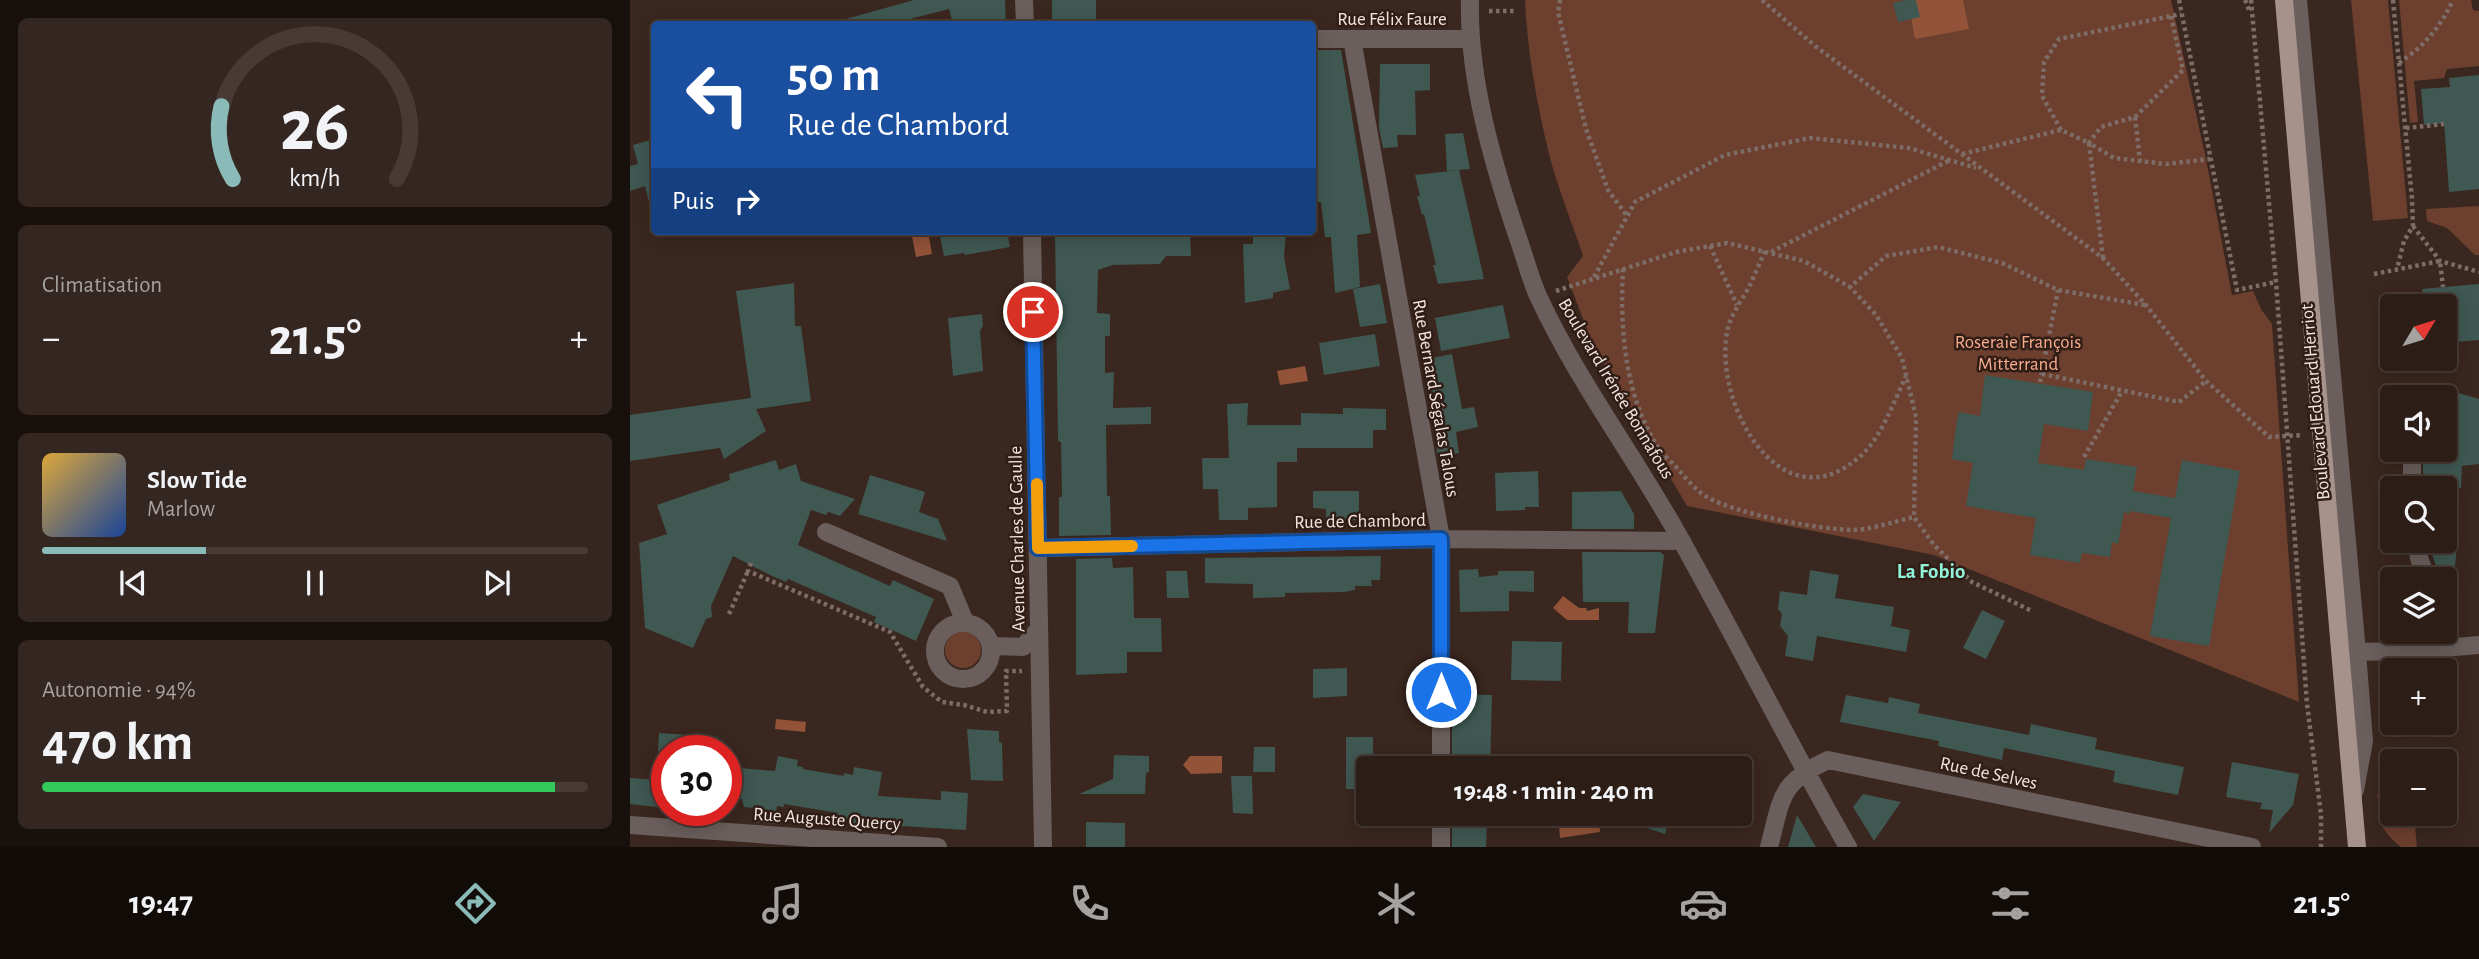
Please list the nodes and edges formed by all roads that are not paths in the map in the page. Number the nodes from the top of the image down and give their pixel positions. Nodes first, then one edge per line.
1 (1024, 0) edge
2 (1470, 0) edge
3 (2284, 0) edge
4 (2298, 0) edge
5 (1025, 21) edge
6 (1316, 39) edge
7 (1352, 39) junction
8 (1471, 39) junction
9 (1032, 235) edge
10 (826, 532) dead end
11 (1441, 539) junction
12 (1682, 541) junction
13 (1038, 548) junction
14 (965, 622) junction
15 (1039, 629) junction
16 (2448, 644) edge
17 (2479, 645) edge
18 (991, 646) junction
19 (2448, 648) junction
20 (2349, 652) junction
21 (1441, 756) edge
22 (1804, 771) junction
23 (630, 825) edge
24 (1441, 826) edge
25 (938, 847) edge
26 (1043, 847) edge
27 (1441, 847) edge
28 (1769, 847) edge
29 (1848, 847) edge
30 (2252, 847) edge
31 (2357, 847) edge

1 - 5 street
2 - 8 street, Boulevard Irénée Bonnafous
3 - 20 main road, Boulevard Edouard Herriot
4 - 20 street, Boulevard Edouard Herriot
6 - 7 street, Rue Félix Faure
7 - 8 street, Rue Félix Faure
7 - 11 street, Rue Bernard Ségalas Talous
8 - 12 street, Boulevard Irénée Bonnafous
9 - 13 street, Avenue Charles de Gaulle
10 - 14 street
11 - 12 street, Rue de Chambord
11 - 13 street, Rue de Chambord
11 - 21 street, Rue Bernard Ségalas Talous
12 - 22 street, Boulevard Irénée Bonnafous
13 - 15 street, Avenue Charles de Gaulle
14 - 18 street
14 - 18 street
15 - 18 street
15 - 26 street, Avenue Charles de Gaulle
16 - 19 street
17 - 19 street
19 - 20 street
20 - 31 main road, Boulevard Edouard Herriot
22 - 28 street
22 - 29 street, Boulevard Irénée Bonnafous
22 - 30 street, Rue de Selves
23 - 25 street, Rue Auguste Quercy
24 - 27 street

